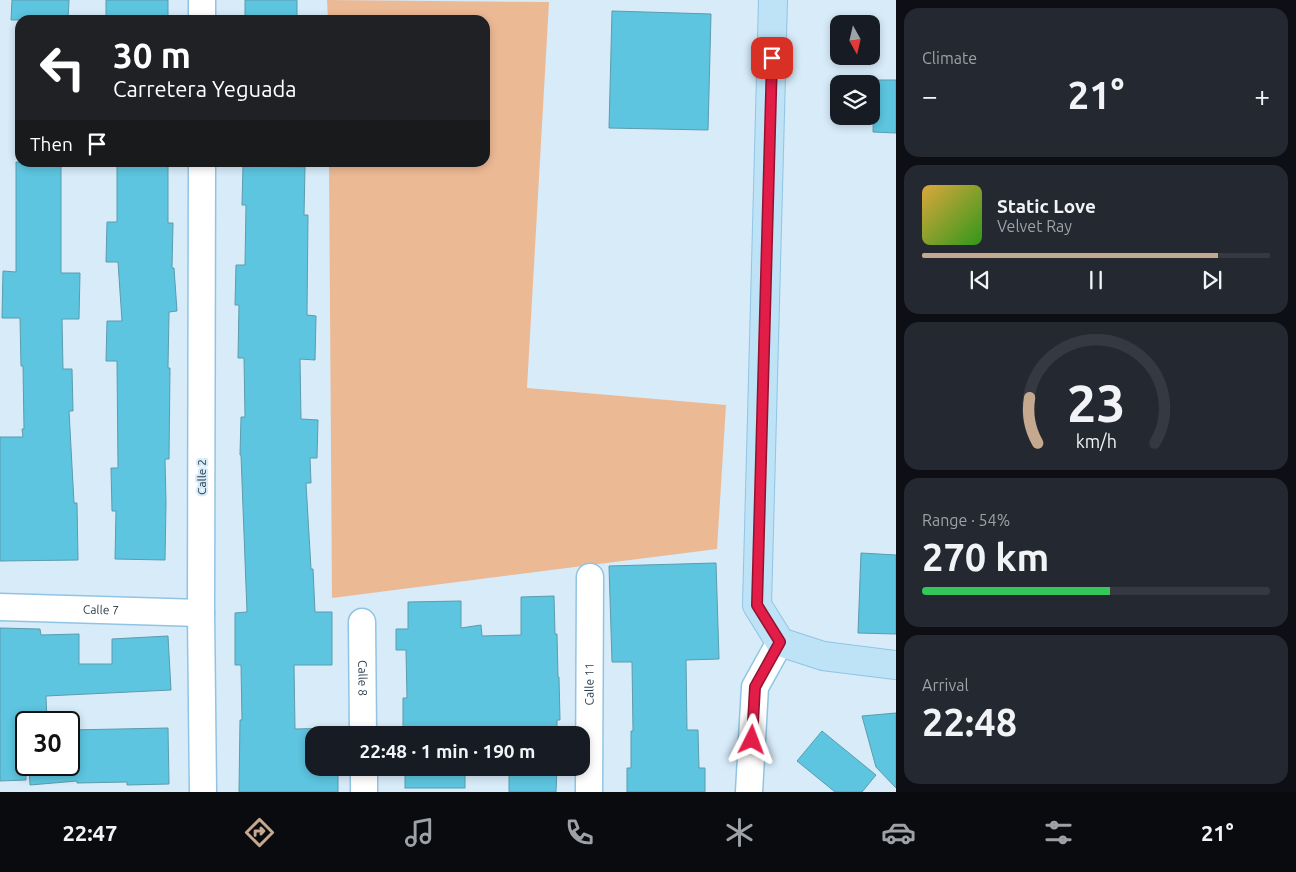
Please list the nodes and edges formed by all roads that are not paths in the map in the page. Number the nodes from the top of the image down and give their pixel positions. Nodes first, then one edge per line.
1 (202, 0) edge
2 (773, 0) edge
3 (202, 15) edge
4 (202, 167) edge
5 (590, 577) dead end
6 (0, 607) edge
7 (201, 612) junction
8 (362, 622) dead end
9 (780, 642) junction
10 (896, 666) edge
11 (363, 726) edge
12 (364, 776) edge
13 (203, 792) edge
14 (364, 792) edge
15 (589, 792) edge
16 (749, 792) edge

1 - 3 street
2 - 9 street
4 - 7 street, Calle 2
5 - 15 street, Calle 11
6 - 7 street, Calle 7
7 - 13 street, Calle 2
8 - 11 street, Calle 8
9 - 10 street
9 - 16 street
12 - 14 street

